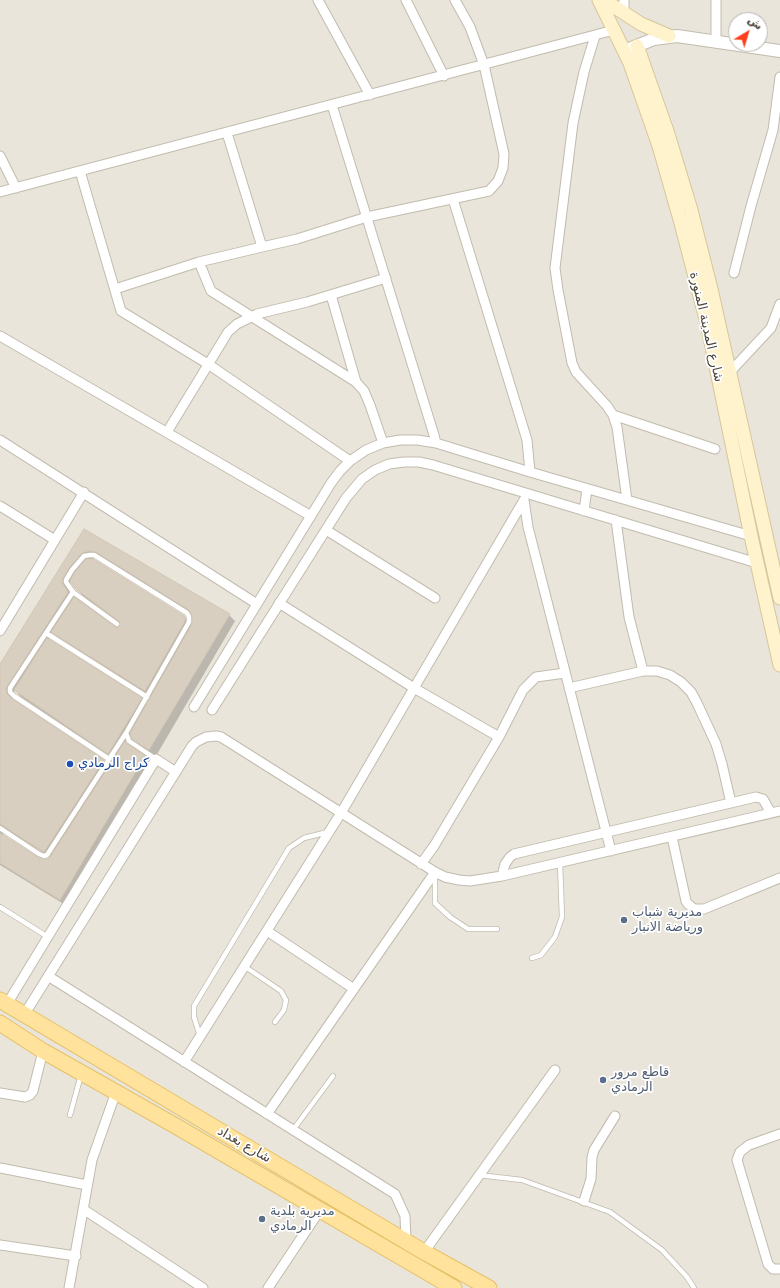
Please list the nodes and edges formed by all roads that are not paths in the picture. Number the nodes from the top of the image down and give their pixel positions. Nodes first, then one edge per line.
1 (318, 0) edge
2 (406, 0) edge
3 (455, 0) edge
4 (599, 0) edge
5 (604, 0) edge
6 (624, 0) edge
7 (716, 0) edge
8 (624, 13) junction
9 (614, 30) junction
10 (595, 36) junction
11 (669, 36) junction
12 (716, 41) junction
13 (637, 46) junction
14 (624, 51) junction
15 (780, 51) edge
16 (484, 65) junction
17 (444, 76) junction
18 (780, 77) edge
19 (370, 95) junction
20 (332, 105) junction
21 (227, 133) junction
22 (0, 156) edge
23 (80, 171) junction
24 (16, 188) junction
25 (0, 192) edge
26 (453, 199) junction
27 (367, 216) junction
28 (262, 247) junction
29 (199, 262) junction
30 (734, 273) dead end
31 (386, 278) junction
32 (115, 289) junction
33 (331, 295) junction
34 (780, 304) edge
35 (251, 317) junction
36 (0, 336) edge
37 (208, 364) junction
38 (730, 372) junction
39 (356, 382) junction
40 (612, 415) junction
41 (167, 432) junction
42 (0, 440) edge
43 (382, 443) junction
44 (436, 443) junction
45 (715, 449) dead end
46 (350, 461) junction
47 (530, 472) junction
48 (755, 483) junction
49 (740, 484) junction
50 (587, 489) junction
51 (84, 492) junction
52 (524, 497) junction
53 (627, 500) junction
54 (0, 506) edge
55 (584, 511) junction
56 (311, 516) junction
57 (616, 520) junction
58 (326, 530) junction
59 (750, 536) junction
60 (55, 540) junction
61 (757, 563) junction
62 (73, 592) junction
63 (779, 592) edge
64 (435, 598) dead end
65 (280, 603) junction
66 (257, 604) junction
67 (117, 624) dead end
68 (0, 631) edge
69 (46, 633) junction
70 (780, 665) edge
71 (643, 671) junction
72 (565, 673) junction
73 (414, 688) junction
74 (569, 688) junction
75 (147, 697) junction
76 (194, 707) dead end
77 (212, 710) dead end
78 (126, 733) junction
79 (499, 737) junction
80 (109, 759) junction
81 (156, 759) junction
82 (176, 772) junction
83 (731, 803) junction
84 (776, 812) edge
85 (341, 813) junction
86 (0, 828) edge
87 (330, 831) junction
88 (606, 833) junction
89 (672, 837) junction
90 (611, 851) junction
91 (560, 863) junction
92 (421, 864) junction
93 (435, 872) junction
94 (502, 876) junction
95 (780, 878) edge
96 (0, 907) edge
97 (497, 929) dead end
98 (267, 931) junction
99 (48, 937) junction
100 (532, 958) dead end
101 (244, 966) junction
102 (48, 976) junction
103 (354, 989) junction
104 (3, 1002) edge
105 (24, 1015) junction
106 (274, 1022) dead end
107 (0, 1023) edge
108 (200, 1037) junction
109 (43, 1051) junction
110 (184, 1062) junction
111 (555, 1070) dead end
112 (82, 1073) junction
113 (333, 1076) dead end
114 (116, 1092) junction
115 (0, 1093) edge
116 (183, 1109) junction
117 (267, 1114) junction
118 (70, 1115) dead end
119 (615, 1116) dead end
120 (174, 1125) junction
121 (293, 1130) junction
122 (780, 1134) edge
123 (0, 1168) edge
124 (478, 1175) junction
125 (87, 1185) junction
126 (584, 1202) junction
127 (83, 1209) junction
128 (320, 1210) junction
129 (406, 1240) junction
130 (0, 1245) edge
131 (424, 1252) junction
132 (76, 1256) junction
133 (780, 1269) edge
134 (69, 1288) edge
135 (204, 1288) edge
136 (268, 1288) edge
137 (454, 1288) edge
138 (490, 1288) edge
139 (694, 1288) edge

1 - 19 street
2 - 17 street
3 - 16 street
4 - 9 main road, شارع المدينة المنورة
5 - 8 main road
6 - 8 street
7 - 12 street
8 - 11 main road
9 - 10 street
9 - 14 main road, شارع المدينة المنورة
10 - 16 street
10 - 40 street
11 - 12 street
11 - 13 street
12 - 15 street
13 - 14 street
13 - 38 main road, شارع المدينة المنورة
14 - 49 main road, شارع المدينة المنورة
16 - 17 street
16 - 26 street
17 - 19 street
18 - 30 street
19 - 20 street
20 - 21 street
20 - 27 street
21 - 23 street
21 - 28 street
22 - 24 street
23 - 24 street
23 - 32 street
24 - 25 street
26 - 27 street
26 - 47 street
27 - 28 street
27 - 31 street
28 - 29 street
29 - 32 street
29 - 35 street
31 - 33 street
31 - 44 street
32 - 37 street
33 - 35 street
33 - 39 street
34 - 38 street
35 - 37 street
35 - 39 street
36 - 41 street
37 - 41 street
37 - 46 street
38 - 48 main road, شارع المدينة المنورة
39 - 43 street
40 - 45 street
40 - 53 street
41 - 56 street
42 - 51 street
43 - 44 street
43 - 46 street
44 - 47 street
46 - 56 street
47 - 50 street
48 - 49 main road
48 - 63 main road, شارع المدينة المنورة
49 - 59 main road, شارع المدينة المنورة
50 - 53 street
50 - 55 street
51 - 60 street
51 - 66 street
52 - 55 street
52 - 58 street
52 - 72 street
52 - 73 street
53 - 59 street
54 - 60 street
55 - 57 street
56 - 66 street
57 - 61 street
57 - 71 street
58 - 64 street
58 - 65 street
59 - 61 main road, شارع المدينة المنورة
60 - 68 street
61 - 70 main road, شارع المدينة المنورة
62 - 67 lane
62 - 69 lane
62 - 75 lane
65 - 73 street
65 - 77 street
66 - 76 street
69 - 75 lane
69 - 80 lane
71 - 74 street
71 - 83 street
72 - 74 street
72 - 79 street
73 - 79 street
73 - 85 street
74 - 88 street
75 - 78 lane
78 - 80 lane
78 - 81 lane
79 - 92 street
80 - 86 lane
81 - 82 street
81 - 99 street
82 - 85 street
82 - 102 street
83 - 84 street
83 - 88 street
84 - 89 street
85 - 87 street
85 - 92 street
87 - 98 street
87 - 108 lane
88 - 90 street
88 - 94 street
89 - 90 street
89 - 95 street
90 - 91 street
91 - 94 street
91 - 100 lane
92 - 93 street
93 - 94 street
93 - 97 lane
93 - 103 street
96 - 99 lane
98 - 101 street
98 - 103 street
99 - 104 street
101 - 106 lane
101 - 108 street
102 - 105 street
102 - 110 street
103 - 117 street
104 - 105 main road, شارع بغداد
105 - 116 main road, شارع بغداد
107 - 109 main road, شارع بغداد
108 - 110 street
109 - 112 main road, شارع بغداد
109 - 115 street
110 - 117 street
111 - 124 street
112 - 114 main road, شارع بغداد
112 - 118 lane
113 - 121 lane
114 - 120 main road, شارع بغداد
114 - 125 street
116 - 120 main road
116 - 129 main road, شارع بغداد
117 - 121 street
119 - 126 street
120 - 128 main road, شارع بغداد
121 - 129 street
122 - 133 street
123 - 125 street
124 - 126 lane
124 - 131 street
125 - 127 street
126 - 139 lane
127 - 132 street
127 - 135 street
128 - 136 street
128 - 137 main road, شارع بغداد
129 - 131 main road, شارع بغداد
130 - 132 street
131 - 138 main road, شارع بغداد
132 - 134 street

